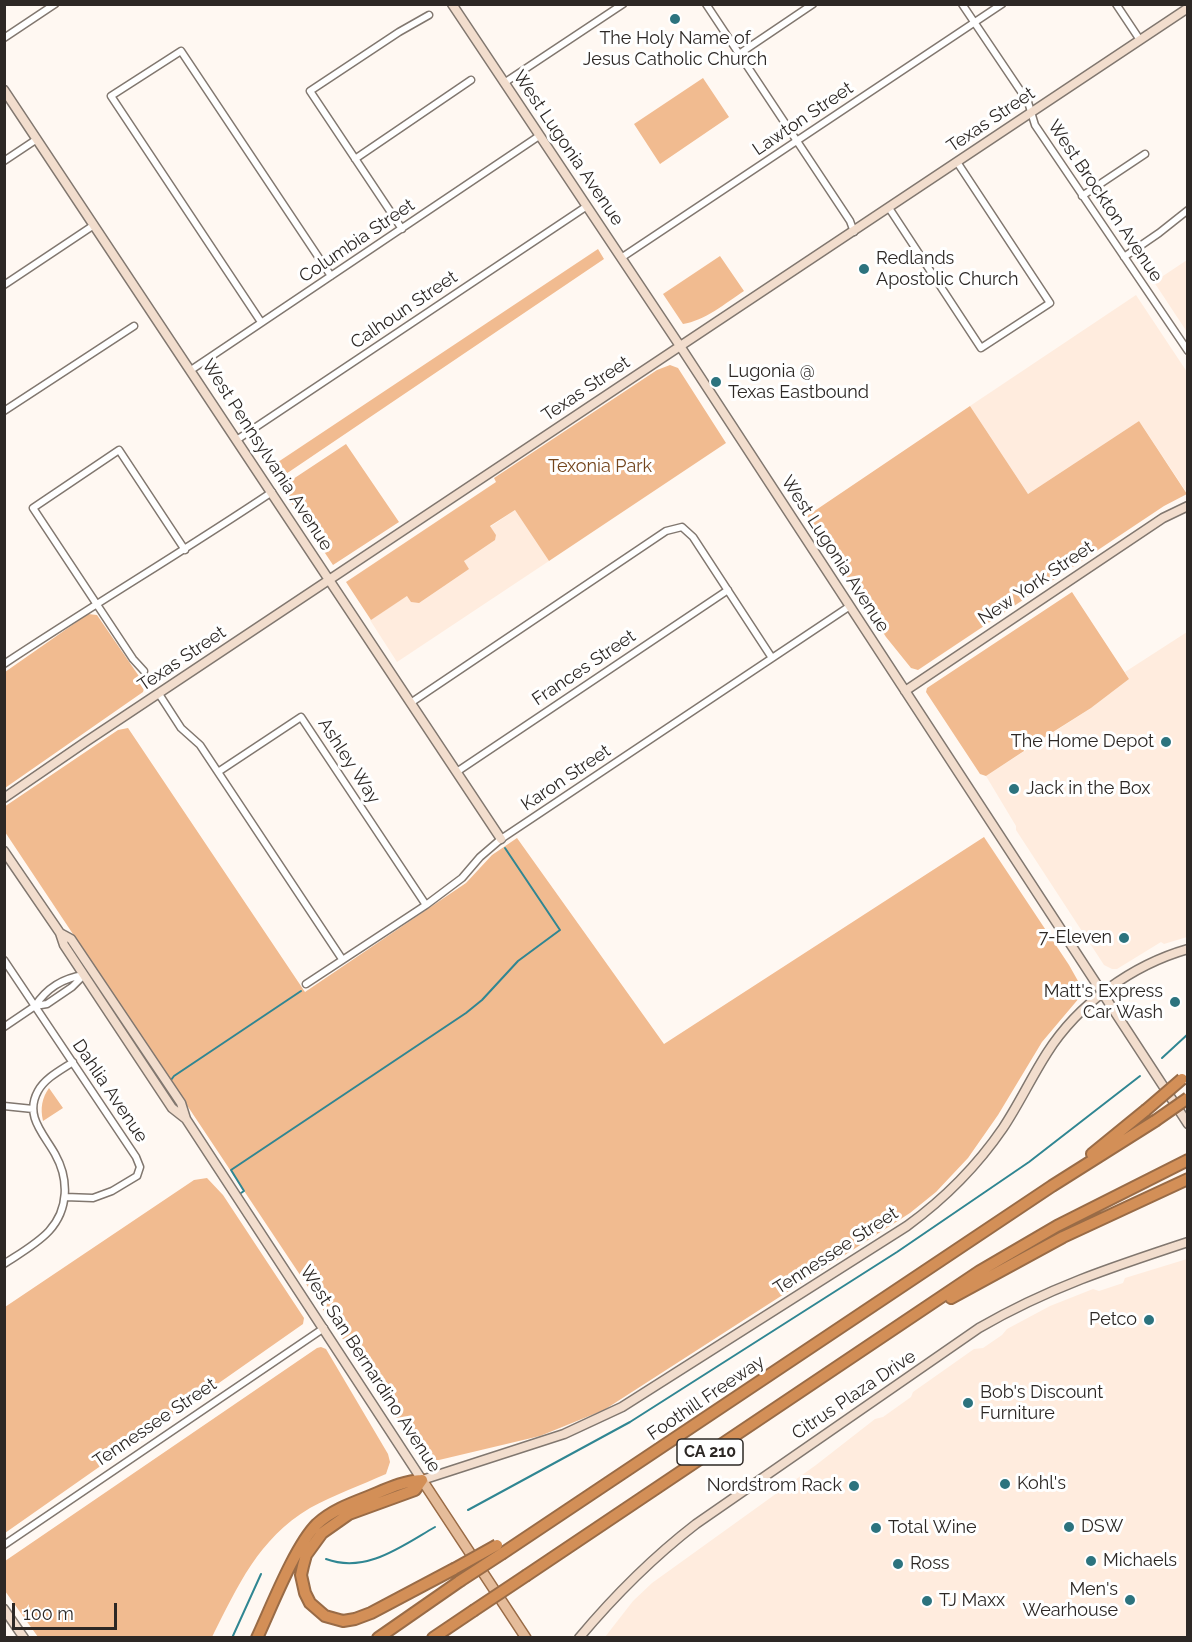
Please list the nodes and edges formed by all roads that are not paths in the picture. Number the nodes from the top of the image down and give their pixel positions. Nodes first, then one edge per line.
1 (55, 4) edge
2 (452, 4) edge
3 (623, 4) edge
4 (706, 4) edge
5 (813, 4) edge
6 (962, 4) edge
7 (1002, 4) edge
8 (1116, 4) edge
9 (1188, 8) edge
10 (429, 15) dead end
11 (974, 22) junction
12 (4, 38) edge
13 (1140, 40) junction
14 (739, 54) junction
15 (471, 80) dead end
16 (504, 83) junction
17 (4, 90) edge
18 (1031, 112) junction
19 (540, 136) junction
20 (37, 139) junction
21 (797, 141) junction
22 (1146, 154) dead end
23 (356, 159) junction
24 (4, 161) edge
25 (957, 162) junction
26 (1082, 196) junction
27 (587, 206) junction
28 (889, 208) junction
29 (1188, 210) edge
30 (94, 225) junction
31 (402, 229) junction
32 (854, 232) junction
33 (1124, 257) junction
34 (621, 258) junction
35 (331, 276) junction
36 (4, 285) edge
37 (261, 322) junction
38 (134, 326) dead end
39 (680, 346) junction
40 (1188, 351) edge
41 (191, 370) junction
42 (4, 411) edge
43 (238, 439) junction
44 (272, 492) junction
45 (1188, 506) edge
46 (185, 550) junction
47 (330, 580) junction
48 (728, 590) junction
49 (97, 605) junction
50 (850, 606) junction
51 (4, 653) edge
52 (772, 658) junction
53 (7, 662) edge
54 (144, 671) dead end
55 (905, 691) junction
56 (159, 694) junction
57 (412, 702) junction
58 (458, 771) junction
59 (218, 772) junction
60 (4, 798) edge
61 (501, 838) junction
62 (4, 851) edge
63 (426, 905) junction
64 (60, 933) junction
65 (1188, 949) edge
66 (342, 959) junction
67 (4, 960) edge
68 (84, 975) junction
69 (306, 984) dead end
70 (1103, 993) junction
71 (34, 1006) junction
72 (4, 1027) edge
73 (134, 1033) junction
74 (73, 1062) junction
75 (1185, 1077) edge
76 (1188, 1098) edge
77 (4, 1106) edge
78 (33, 1109) junction
79 (186, 1119) junction
80 (1188, 1124) edge
81 (1182, 1162) edge
82 (1187, 1179) edge
83 (1052, 1186) junction
84 (66, 1197) junction
85 (1188, 1242) edge
86 (4, 1264) edge
87 (324, 1328) junction
88 (893, 1329) junction
89 (422, 1480) junction
90 (4, 1545) edge
91 (500, 1549) junction
92 (4, 1609) edge
93 (472, 1611) junction
94 (24, 1638) edge
95 (257, 1638) edge
96 (378, 1638) edge
97 (433, 1638) edge
98 (446, 1638) edge
99 (526, 1638) edge
100 (579, 1638) edge

1 - 12 street
2 - 16 street, West Lugonia Avenue
3 - 16 street
4 - 14 street
5 - 14 street
6 - 11 street, West Brockton Avenue
7 - 11 street, Lawton Street
8 - 13 street
9 - 13 street, Texas Street
10 - 23 street
11 - 18 street, West Brockton Avenue
11 - 21 street, Lawton Street
13 - 18 street, Texas Street
14 - 21 street
15 - 23 street
16 - 19 street, West Lugonia Avenue
17 - 20 street, West Pennsylvania Avenue
18 - 25 street, Texas Street
18 - 26 street, West Brockton Avenue
19 - 27 street, West Lugonia Avenue
19 - 31 street, Columbia Street
20 - 24 street
20 - 30 street, West Pennsylvania Avenue
21 - 32 street
21 - 34 street, Lawton Street
22 - 26 street
23 - 31 street
25 - 28 street, Texas Street
25 - 28 street
26 - 33 street, West Brockton Avenue
27 - 34 street, West Lugonia Avenue
27 - 43 street, Calhoun Street
28 - 32 street, Texas Street
29 - 33 street
30 - 36 street
30 - 41 street, West Pennsylvania Avenue
31 - 35 street, Columbia Street
32 - 39 street, Texas Street
33 - 40 street, West Brockton Avenue
34 - 39 street, West Lugonia Avenue
35 - 37 street, Columbia Street
35 - 37 street
37 - 41 street, Columbia Street
38 - 42 street
39 - 47 street, Texas Street
39 - 50 street, West Lugonia Avenue
41 - 43 street, West Pennsylvania Avenue
43 - 44 street, West Pennsylvania Avenue
44 - 46 street
44 - 47 street, West Pennsylvania Avenue
45 - 55 street, New York Street
46 - 49 street
46 - 49 street
47 - 56 street, Texas Street
47 - 57 street, West Pennsylvania Avenue
48 - 52 street
48 - 57 street
48 - 58 street, Frances Street
49 - 53 street
49 - 54 street
50 - 52 street, Karon Street
50 - 55 street, West Lugonia Avenue
51 - 53 street
52 - 61 street, Karon Street
55 - 70 street, West Lugonia Avenue
56 - 59 street
56 - 60 street, Texas Street
57 - 58 street, West Pennsylvania Avenue
58 - 61 street, West Pennsylvania Avenue
59 - 63 street, Ashley Way
59 - 66 street
61 - 63 street, Karon Street
62 - 64 street, West San Bernardino Avenue
63 - 66 street, Karon Street
64 - 68 street, West San Bernardino Avenue
64 - 73 street, West San Bernardino Avenue
65 - 70 street, Tennessee Street
66 - 69 street, Karon Street
67 - 71 street, Dahlia Avenue
68 - 71 street
68 - 71 street
68 - 73 street
68 - 79 street, West San Bernardino Avenue
70 - 80 street, West Lugonia Avenue
70 - 89 street, Tennessee Street
71 - 72 street
71 - 74 street, Dahlia Avenue
73 - 79 street, West San Bernardino Avenue
74 - 78 street
74 - 84 street, Dahlia Avenue
75 - 83 highway, bridge
76 - 83 highway, bridge
77 - 78 street
78 - 84 street
79 - 87 street, West San Bernardino Avenue
81 - 88 highway
82 - 88 highway
83 - 91 highway, Foothill Freeway / CA 210
84 - 86 street
85 - 100 street, Citrus Plaza Drive
87 - 89 street, West San Bernardino Avenue
87 - 90 street, Tennessee Street
88 - 93 highway, CA 210, bridge
89 - 91 highway, bridge
89 - 95 highway
89 - 99 main road, West San Bernardino Avenue
91 - 96 highway, Foothill Freeway / CA 210, bridge
92 - 94 street
93 - 97 highway, CA 210
93 - 98 highway

